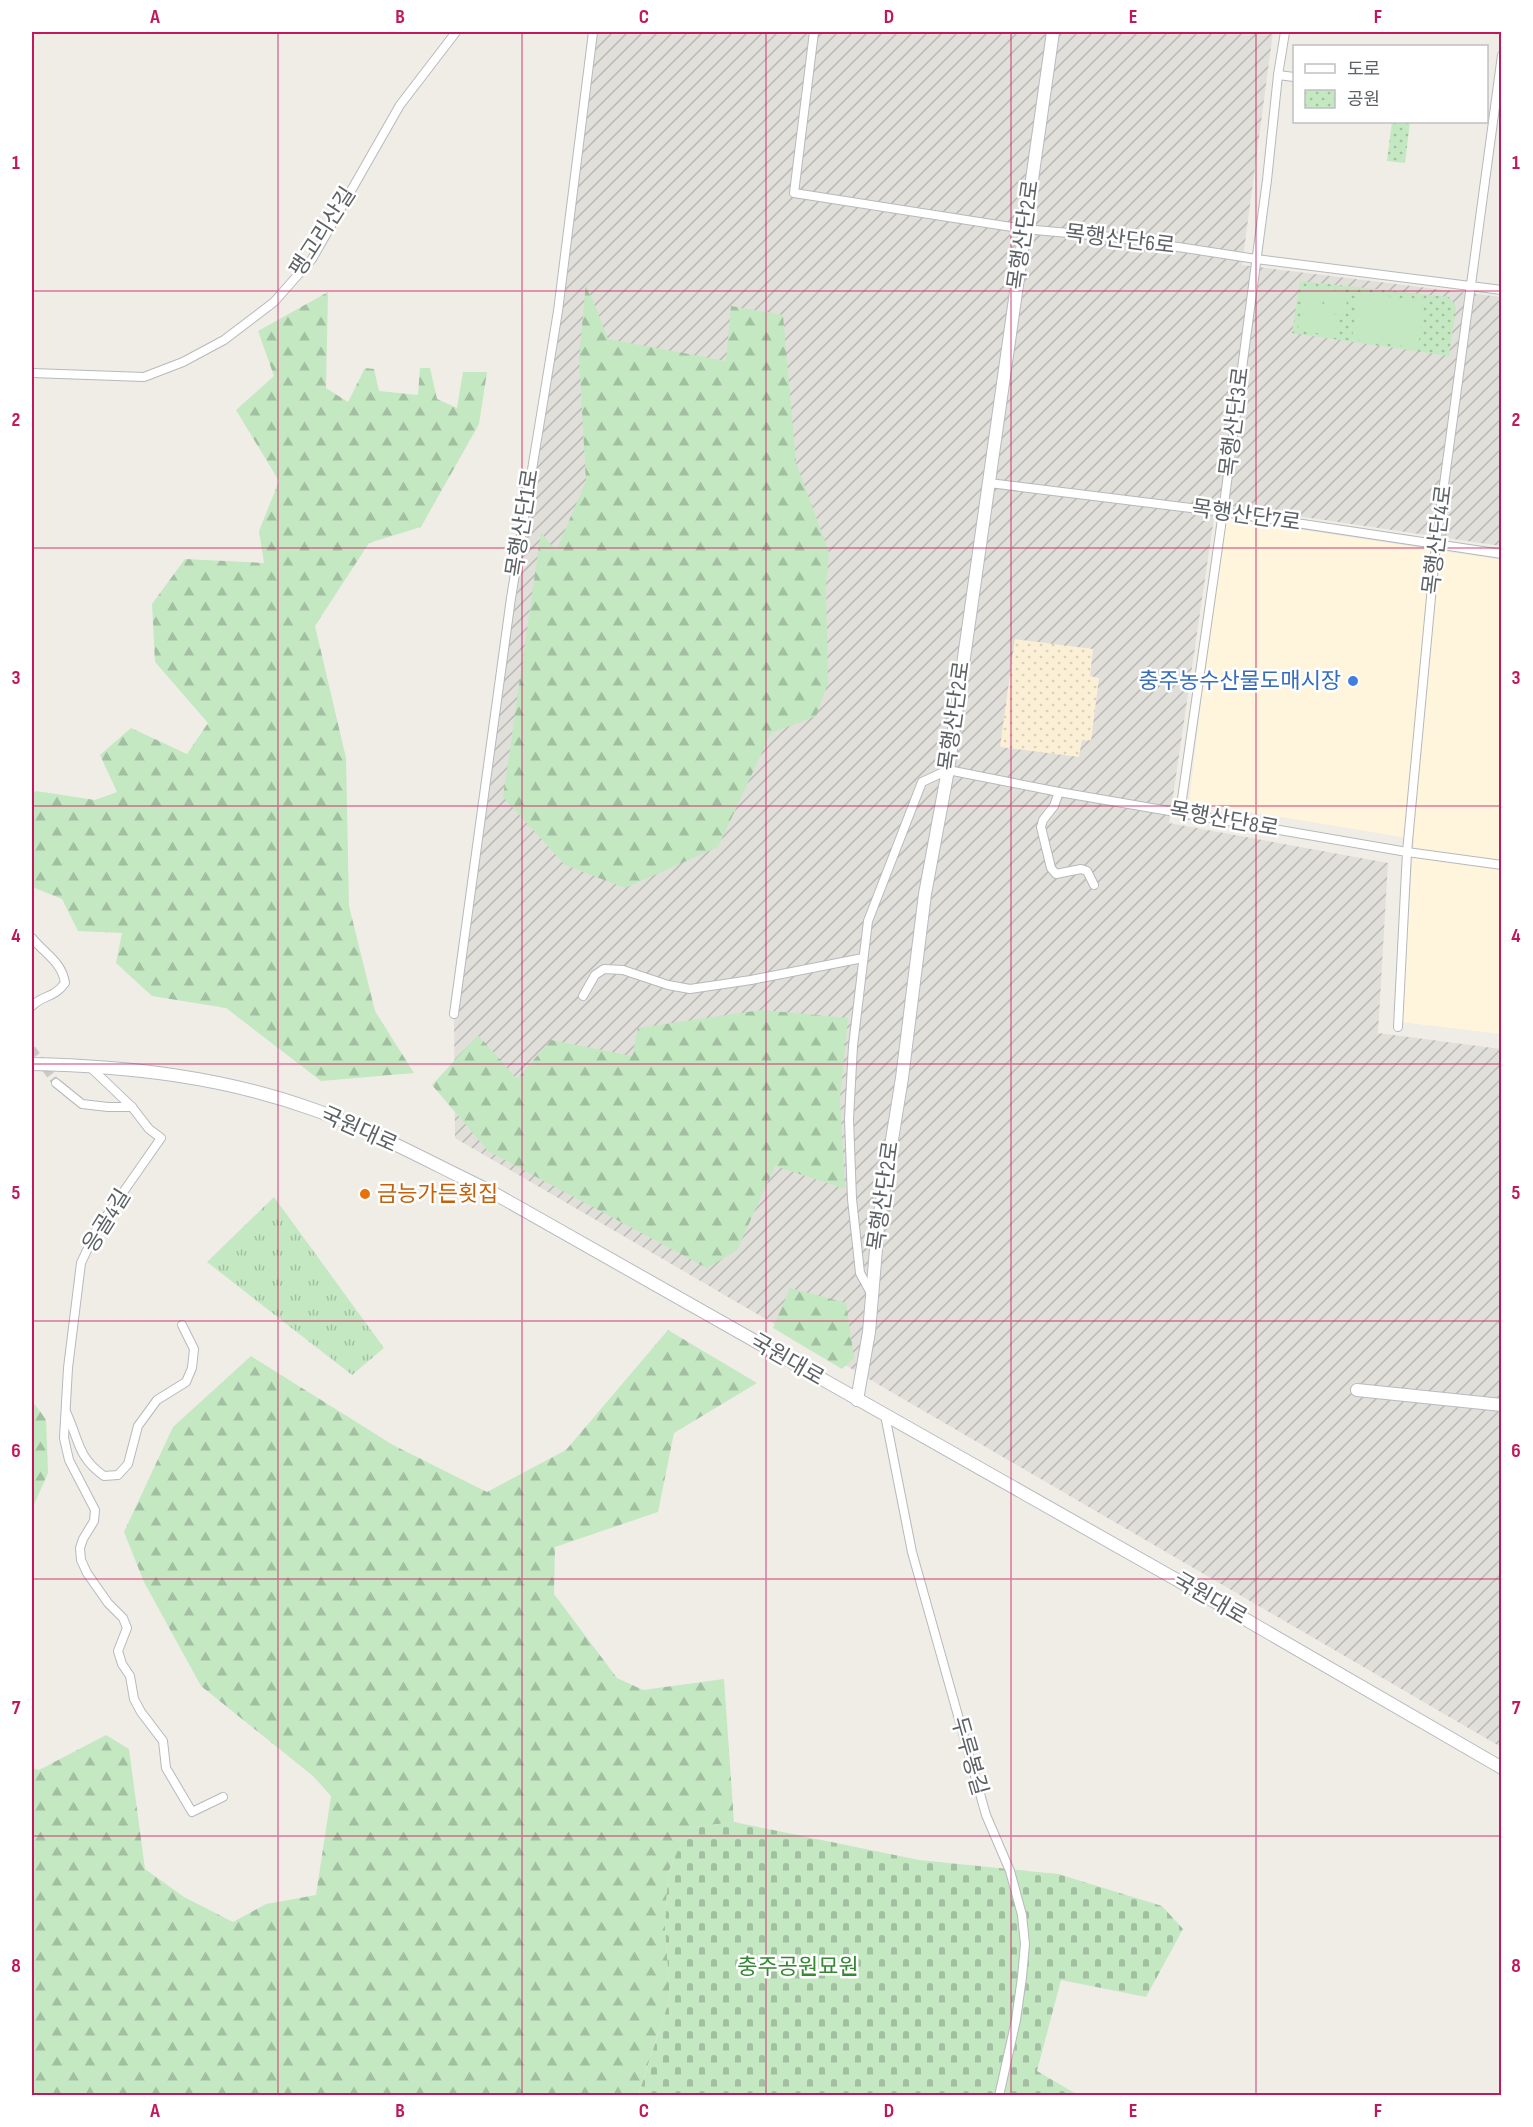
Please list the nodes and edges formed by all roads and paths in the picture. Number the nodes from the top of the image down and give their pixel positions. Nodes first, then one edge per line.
1 (456, 32) edge
2 (593, 32) edge
3 (814, 32) edge
4 (1053, 32) edge
5 (1285, 32) edge
6 (1502, 55) edge
7 (1278, 75) junction
8 (1293, 78) edge
9 (1491, 102) edge
10 (1024, 229) junction
11 (1256, 259) junction
12 (1471, 286) junction
13 (1502, 290) edge
14 (32, 373) edge
15 (989, 483) junction
16 (1223, 512) junction
17 (1436, 544) junction
18 (1502, 554) edge
19 (948, 770) junction
20 (1059, 792) junction
21 (1180, 813) junction
22 (1407, 852) junction
23 (1502, 865) edge
24 (1094, 885) dead end
25 (32, 938) edge
26 (863, 958) junction
27 (583, 996) dead end
28 (32, 1006) edge
29 (454, 1014) dead end
30 (1398, 1027) dead end
31 (32, 1064) edge
32 (90, 1067) junction
33 (56, 1083) tunnel mouth
34 (132, 1107) junction
35 (872, 1297) junction
36 (182, 1325) dead end
37 (1358, 1390) dead end
38 (857, 1400) junction
39 (1502, 1405) edge
40 (66, 1412) junction
41 (885, 1415) junction
42 (1502, 1760) edge
43 (1488, 1761) junction
44 (1502, 1768) edge
45 (223, 1797) dead end
46 (999, 2096) edge

1 - 14 street, 팽고리산길
2 - 29 street, 목행산단1로
3 - 10 street, 목행산단6로
4 - 10 street, 목행산단2로
5 - 7 street, 목행산단3로
6 - 9 street, 목행산단4로
7 - 8 street
7 - 11 street, 목행산단3로
9 - 12 street, 목행산단4로
10 - 11 street, 목행산단6로
10 - 15 street, 목행산단2로
11 - 12 street, 목행산단6로
11 - 16 street, 목행산단3로
12 - 13 street, 목행산단6로
12 - 17 street, 목행산단4로
15 - 16 street, 목행산단7로
15 - 19 street, 목행산단2로
16 - 17 street, 목행산단7로
16 - 21 street, 목행산단3로
17 - 18 street, 목행산단7로
17 - 22 street, 목행산단4로
19 - 20 street, 목행산단8로
19 - 26 street
19 - 35 street, 목행산단2로
20 - 21 street, 목행산단8로
20 - 24 street
21 - 22 street, 목행산단8로
22 - 23 street, 목행산단8로
22 - 30 street, 목행산단4로
25 - 28 street
26 - 27 street
26 - 35 street
31 - 32 street, 국원대로
32 - 34 street, 응골4길
32 - 38 street, 국원대로
33 - 34 street
34 - 40 street, 응골4길
35 - 38 street, 목행산단2로
36 - 40 street, 응골4길
37 - 39 street
38 - 41 street, 국원대로
40 - 45 street, 응골4길
41 - 43 street, 국원대로
41 - 46 street, 두루봉길
42 - 43 street
43 - 44 street, 국원대로

